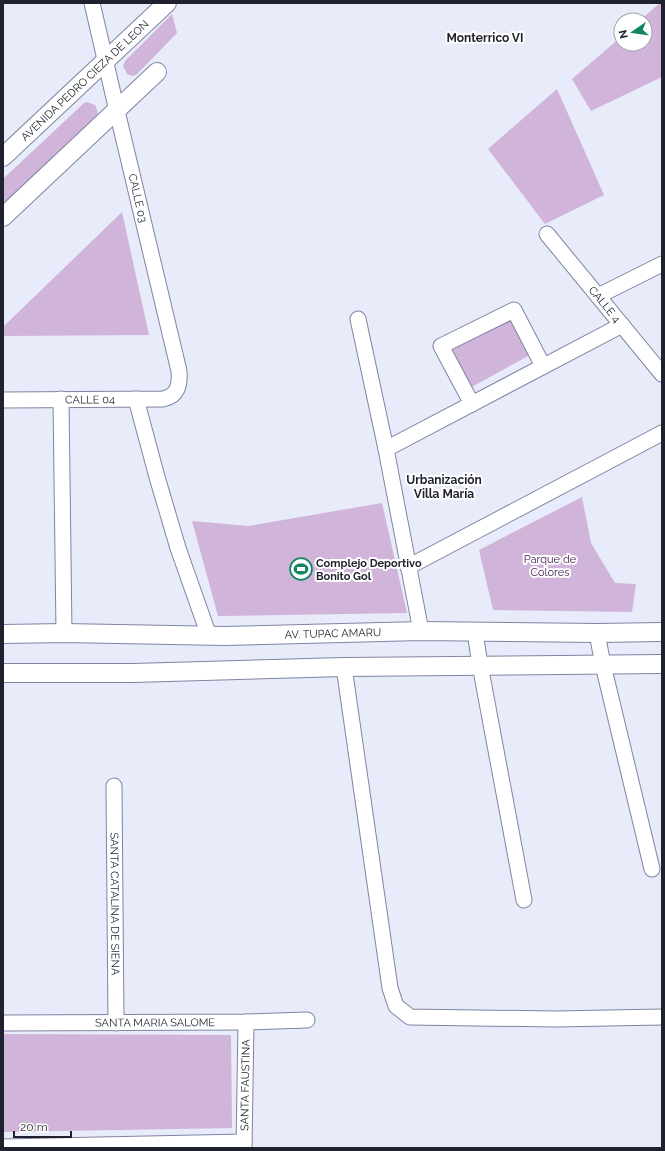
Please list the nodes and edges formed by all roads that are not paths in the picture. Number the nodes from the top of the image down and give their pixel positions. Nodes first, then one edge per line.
1 (92, 3) edge
2 (167, 3) edge
3 (106, 61) junction
4 (157, 72) dead end
5 (117, 111) junction
6 (3, 157) edge
7 (3, 216) edge
8 (547, 234) dead end
9 (662, 264) edge
10 (598, 296) junction
11 (358, 319) dead end
12 (622, 325) junction
13 (543, 366) junction
14 (662, 374) edge
15 (175, 392) joint
16 (136, 399) junction
17 (3, 400) edge
18 (61, 400) junction
19 (472, 404) junction
20 (662, 433) edge
21 (386, 449) junction
22 (408, 567) junction
23 (421, 631) junction
24 (475, 632) junction
25 (662, 632) edge
26 (64, 633) junction
27 (597, 633) junction
28 (3, 634) edge
29 (209, 636) junction
30 (662, 664) edge
31 (480, 665) junction
32 (603, 665) junction
33 (344, 667) junction
34 (3, 673) edge
35 (114, 786) dead end
36 (652, 869) dead end
37 (524, 900) dead end
38 (662, 1017) edge
39 (307, 1020) dead end
40 (246, 1022) junction
41 (3, 1023) edge
42 (116, 1023) junction
43 (244, 1145) edge
44 (3, 1147) edge

1 - 3 street, CALLE 03
2 - 3 street, AVENIDA PEDRO CIEZA DE LEON
3 - 5 street, CALLE 03
3 - 6 street, AVENIDA PEDRO CIEZA DE LEON
4 - 5 street
5 - 7 street
5 - 15 street, CALLE 03
8 - 10 street, CALLE 4
9 - 10 street
10 - 12 street, CALLE 4
11 - 21 street
12 - 13 street
12 - 14 street, CALLE 4
13 - 19 street
13 - 19 street
15 - 16 street, CALLE 04
16 - 18 street, CALLE 04
16 - 29 street
17 - 18 street, CALLE 04
18 - 26 street
19 - 21 street
20 - 22 street
21 - 22 street
22 - 23 street
23 - 24 street, AV. TUPAC AMARU
23 - 29 street, AV. TUPAC AMARU
24 - 27 street, AV. TUPAC AMARU
24 - 31 street
25 - 27 street, AV. TUPAC AMARU
26 - 28 street, AV. TUPAC AMARU
26 - 29 street, AV. TUPAC AMARU
27 - 32 street
30 - 32 street
31 - 32 street
31 - 33 street
31 - 37 street
32 - 36 street
33 - 34 street
33 - 38 street
35 - 42 street, SANTA CATALINA DE SIENA
39 - 40 street, SANTA MARIA SALOME
40 - 42 street, SANTA MARIA SALOME
40 - 43 street, SANTA FAUSTINA
41 - 42 street, SANTA MARIA SALOME
43 - 44 street

